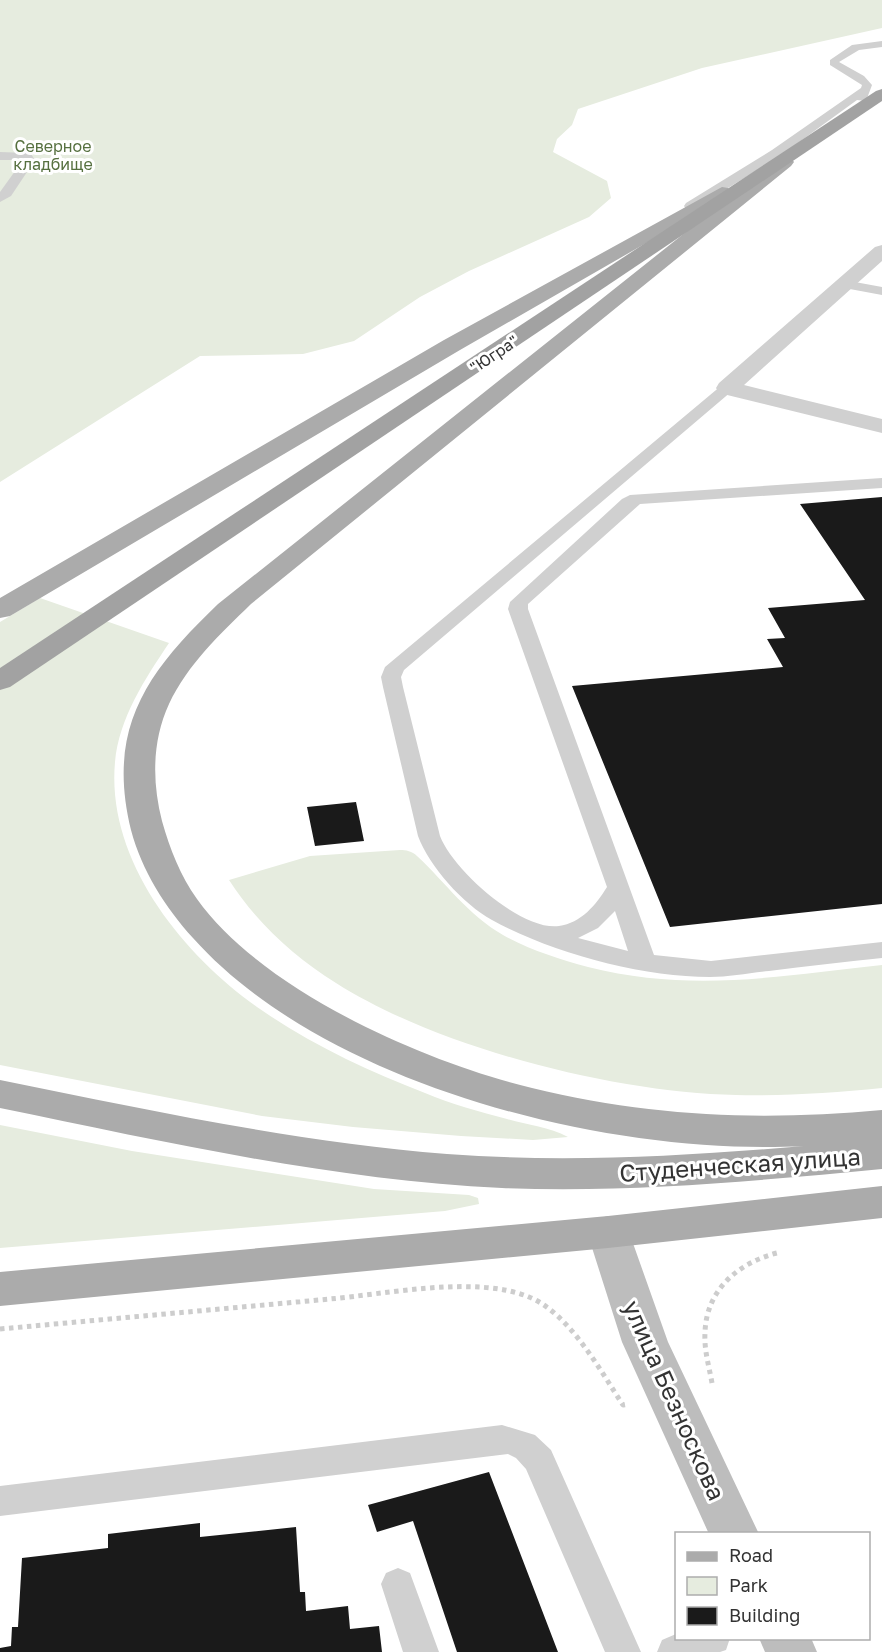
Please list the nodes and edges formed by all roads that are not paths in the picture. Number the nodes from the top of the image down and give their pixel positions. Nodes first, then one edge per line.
1 (882, 44) edge
2 (874, 92) edge
3 (800, 150) junction
4 (0, 156) edge
5 (0, 198) edge
6 (651, 231) junction
7 (882, 251) edge
8 (844, 284) junction
9 (882, 291) edge
10 (727, 388) junction
11 (882, 426) edge
12 (882, 483) edge
13 (0, 610) edge
14 (0, 681) edge
15 (619, 887) junction
16 (516, 924) junction
17 (882, 950) edge
18 (644, 963) junction
19 (0, 1094) edge
20 (882, 1125) edge
21 (882, 1154) edge
22 (882, 1202) edge
23 (608, 1232) junction
24 (0, 1289) edge
25 (0, 1501) edge
26 (734, 1532) edge
27 (398, 1584) dead end
28 (708, 1640) edge
29 (421, 1652) edge
30 (623, 1652) edge
31 (675, 1652) edge

1 - 2 lane
2 - 3 highway, "Югра"
2 - 6 lane
3 - 6 main road
3 - 14 highway, "Югра"
3 - 20 main road
4 - 5 lane
6 - 13 main road
7 - 8 street
8 - 9 lane
8 - 10 street
10 - 11 street
10 - 16 lane
12 - 15 lane
15 - 16 lane
15 - 18 lane
16 - 18 lane
17 - 18 lane
19 - 21 main road, Студенческая улица
22 - 23 main road
23 - 24 main road
23 - 26 main road, улица Безноскова
25 - 30 lane
27 - 29 lane
28 - 31 lane

